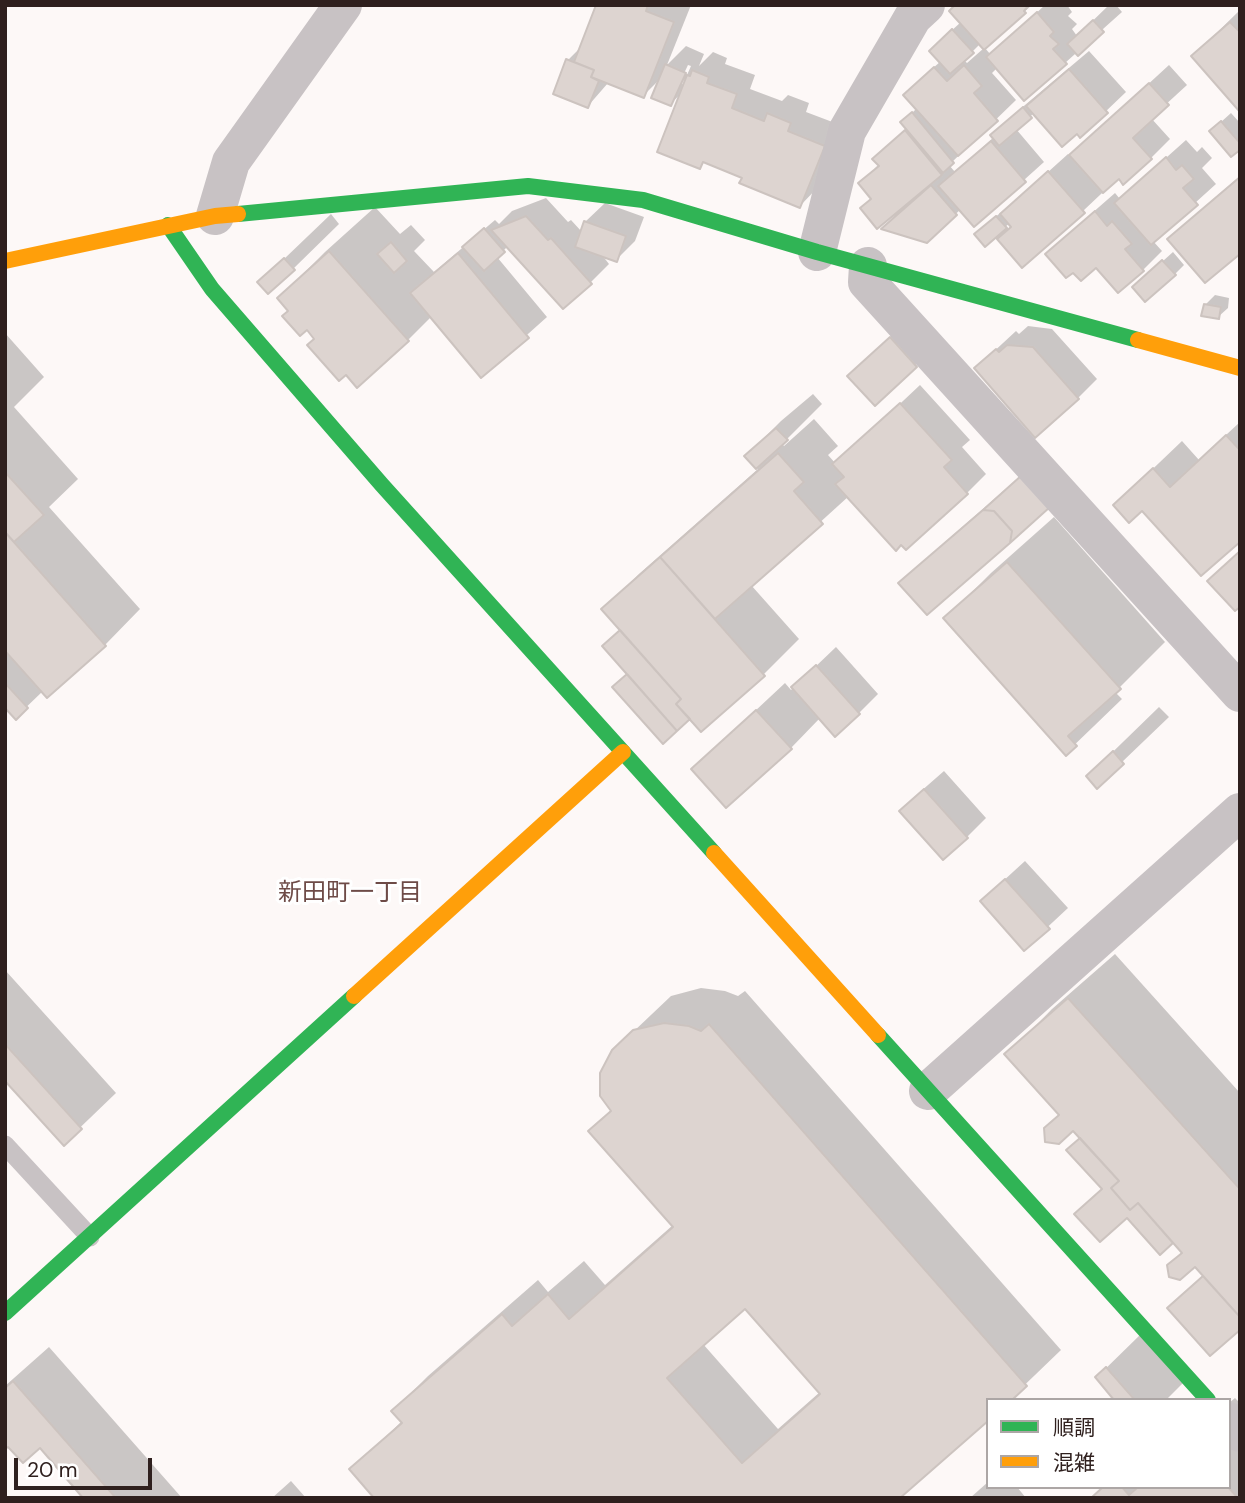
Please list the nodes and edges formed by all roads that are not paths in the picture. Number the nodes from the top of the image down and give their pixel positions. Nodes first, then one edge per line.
1 (343, 5) edge
2 (926, 5) edge
3 (215, 216) junction
4 (168, 225) junction
5 (817, 253) junction
6 (5, 261) edge
7 (868, 266) junction
8 (1240, 368) edge
9 (1240, 693) edge
10 (623, 752) junction
11 (1240, 812) edge
12 (928, 1091) junction
13 (5, 1145) edge
14 (90, 1237) junction
15 (5, 1313) edge
16 (1207, 1398) edge

1 - 3 street
2 - 5 street
3 - 4 street
3 - 5 street
4 - 6 street
4 - 10 street
5 - 7 street
7 - 8 street
7 - 9 street
10 - 12 street
10 - 14 street
11 - 12 street
12 - 16 street
13 - 14 lane
14 - 15 street

